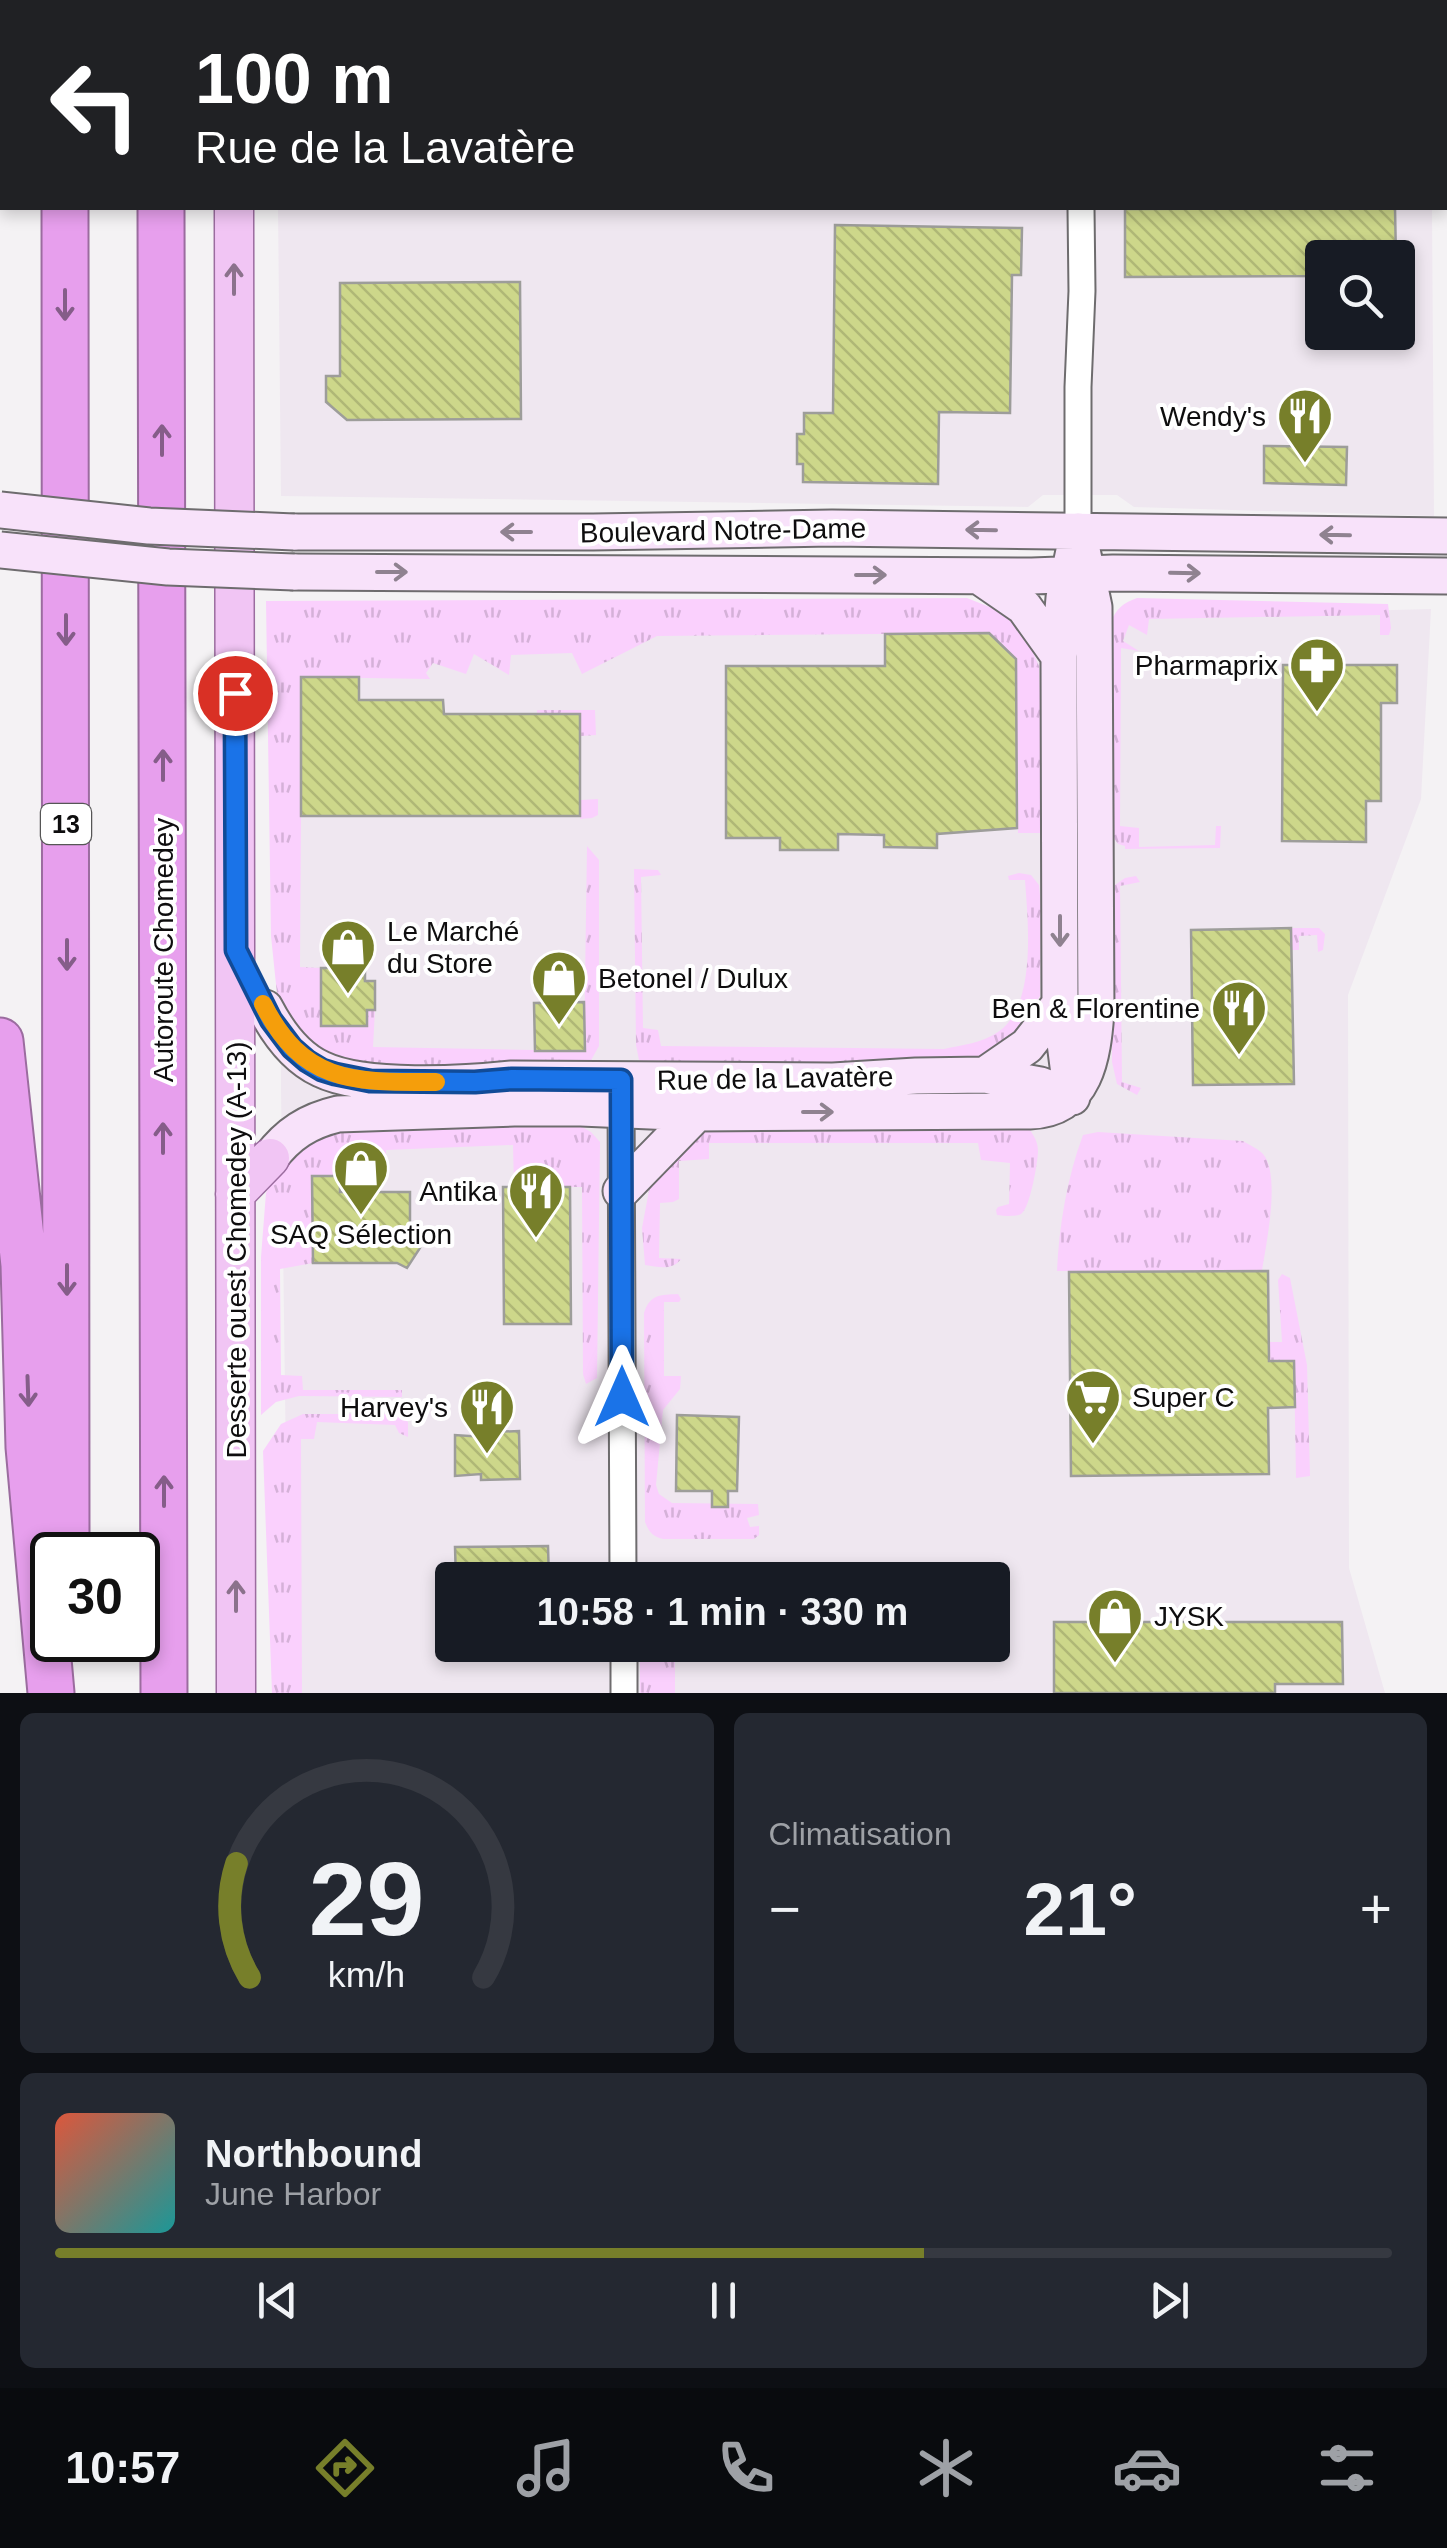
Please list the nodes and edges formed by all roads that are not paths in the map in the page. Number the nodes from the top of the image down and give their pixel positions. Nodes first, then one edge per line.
1 (65, 210) edge
2 (161, 210) edge
3 (234, 210) edge
4 (1081, 210) edge
5 (0, 510) edge
6 (1078, 531) junction
7 (1447, 536) edge
8 (0, 550) edge
9 (1078, 574) junction
10 (980, 576) junction
11 (1447, 576) edge
12 (1059, 656) junction
13 (236, 950) junction
14 (1060, 1004) junction
15 (265, 1008) joint
16 (0, 1041) edge
17 (985, 1075) junction
18 (621, 1095) junction
19 (1072, 1097) junction
20 (697, 1113) junction
21 (270, 1158) joint
22 (622, 1191) junction
23 (235, 1194) junction
24 (66, 1532) edge
25 (623, 1562) edge
26 (65, 1662) edge
27 (624, 1662) edge
28 (51, 1693) edge
29 (64, 1693) edge
30 (164, 1693) edge
31 (236, 1693) edge
32 (624, 1693) edge

1 -> 24 highway, 13
30 -> 2 highway, Autoroute Chomedey
13 -> 3 main road, Desserte ouest Chomedey (A-13)
4 - 6 street
6 -> 5 street, Boulevard Notre-Dame, bridge
7 -> 6 street, Boulevard Notre-Dame
6 - 9 street
8 -> 10 street, Boulevard Notre-Dame, bridge
9 - 10 street, Boulevard Notre-Dame
9 -> 11 street, Boulevard Notre-Dame
9 - 12 street
9 - 19 street
10 - 12 street
12 -> 14 street
13 - 15 main road
13 - 23 main road, Desserte ouest Chomedey (A-13)
14 - 17 street
14 - 19 street
15 - 18 street, Rue de la Lavatère
16 -> 28 highway
17 - 18 street, Rue de la Lavatère
17 - 19 street, Rue de la Lavatère
18 - 20 street, Rue de la Lavatère
18 - 21 street, Rue de la Lavatère
18 - 22 street
20 -> 19 street, Rue de la Lavatère
20 - 22 street
21 - 23 main road
22 - 25 street
31 -> 23 main road, Desserte ouest Chomedey (A-13)
26 - 29 highway
27 - 32 street

